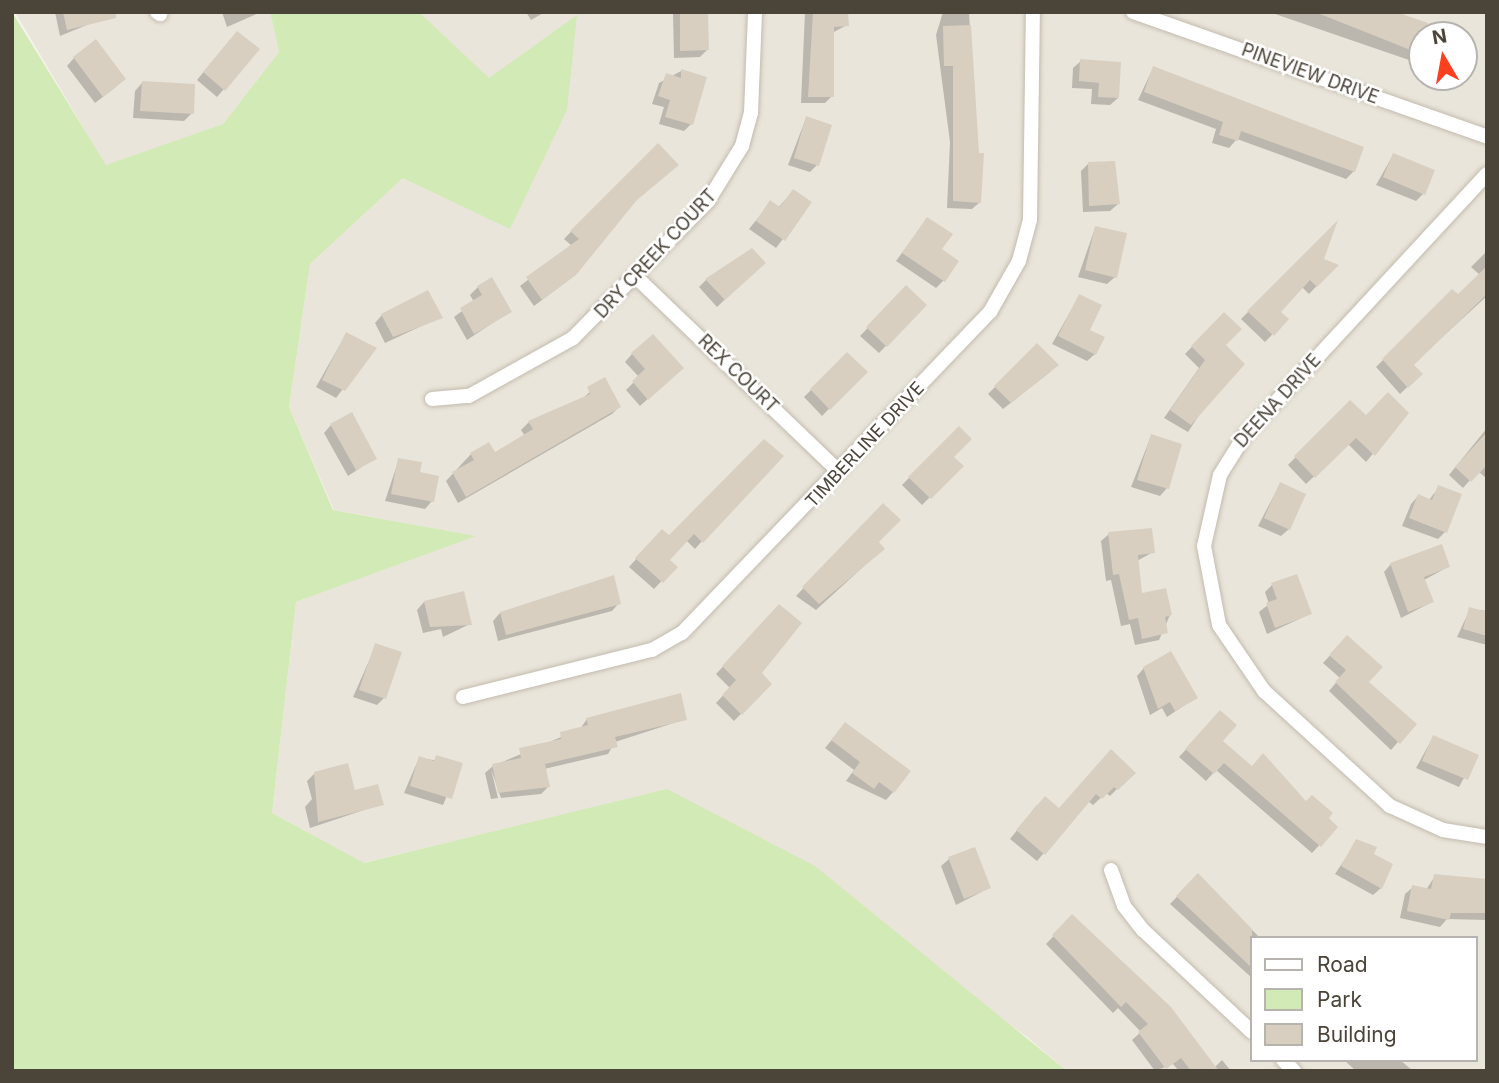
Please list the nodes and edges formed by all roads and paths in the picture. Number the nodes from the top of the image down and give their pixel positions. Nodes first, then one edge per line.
1 (755, 12) edge
2 (1033, 12) edge
3 (1133, 12) edge
4 (1487, 137) edge
5 (1487, 174) edge
6 (636, 276) junction
7 (432, 399) dead end
8 (839, 472) junction
9 (463, 697) dead end
10 (1487, 837) edge
11 (1111, 870) dead end
12 (1250, 1030) edge

1 - 6 street, DRY CREEK COURT
2 - 8 street, TIMBERLINE DRIVE
3 - 4 street, PINEVIEW DRIVE
5 - 10 street, DEENA DRIVE
6 - 7 street, DRY CREEK COURT
6 - 8 street, REX COURT
8 - 9 street, TIMBERLINE DRIVE
11 - 12 street

